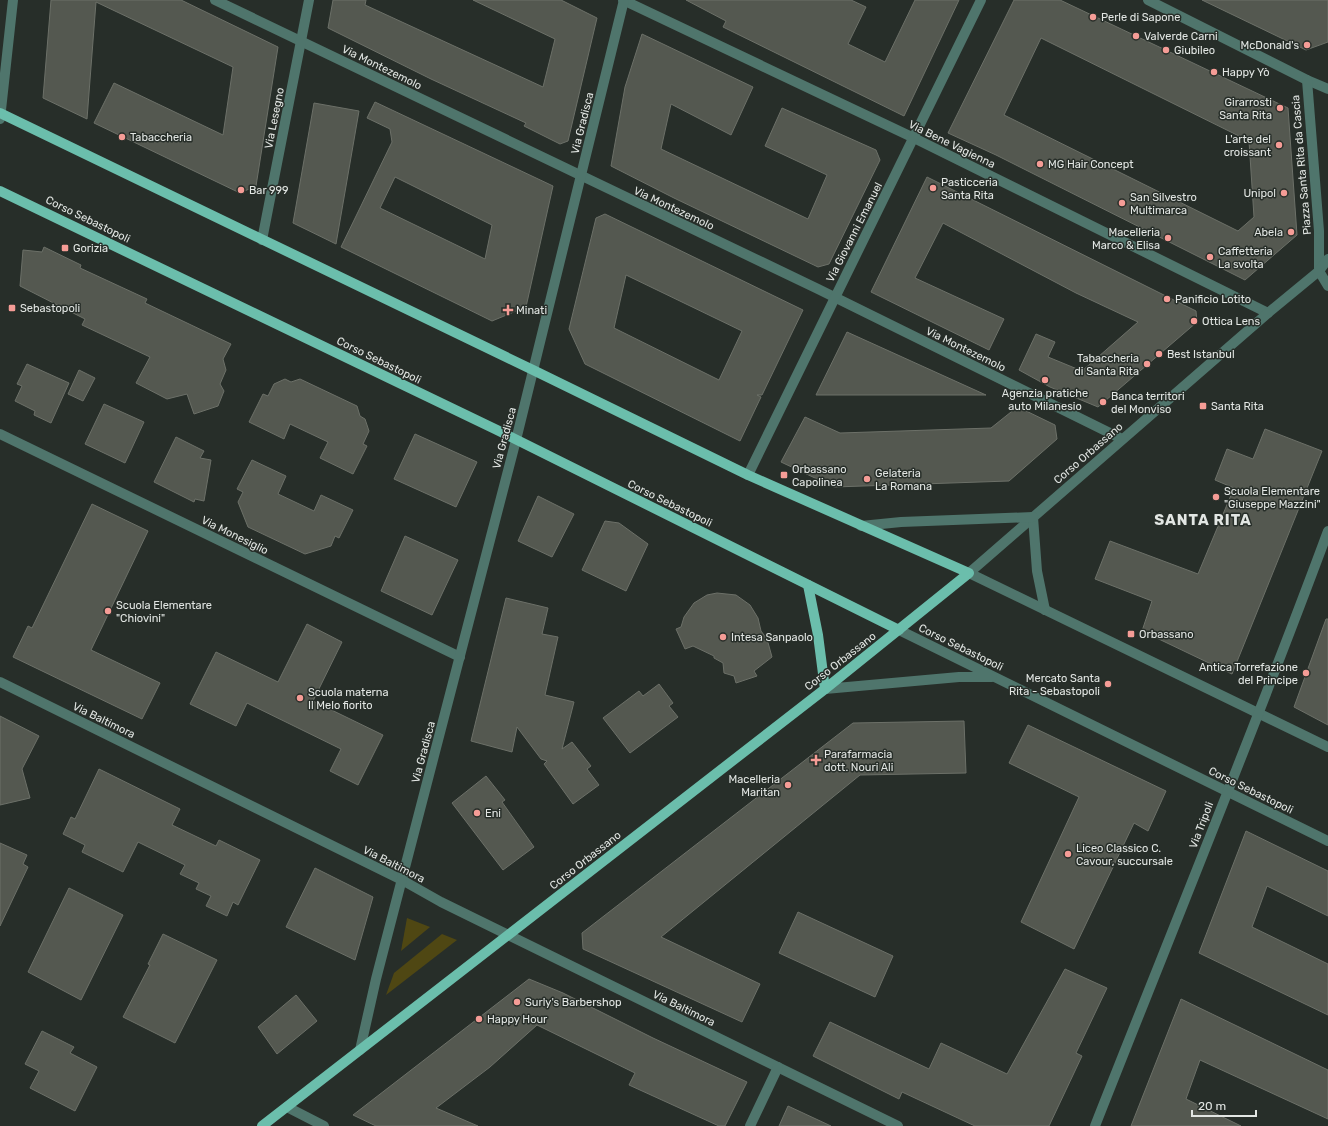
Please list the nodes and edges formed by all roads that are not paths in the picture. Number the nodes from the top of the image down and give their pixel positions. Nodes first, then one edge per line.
1 (13, 0) edge
2 (215, 0) edge
3 (309, 0) edge
4 (624, 0) edge
5 (981, 0) edge
6 (1148, 0) edge
7 (301, 40) junction
8 (1307, 80) junction
9 (1328, 89) edge
10 (0, 115) edge
11 (914, 138) junction
12 (581, 177) junction
13 (0, 191) edge
14 (262, 240) junction
15 (1328, 259) edge
16 (1324, 270) edge
17 (1328, 286) edge
18 (834, 297) junction
19 (1268, 313) junction
20 (533, 370) junction
21 (0, 434) edge
22 (1122, 439) junction
23 (516, 440) junction
24 (748, 475) junction
25 (1033, 517) junction
26 (861, 526) junction
27 (1328, 531) edge
28 (969, 573) junction
29 (808, 585) junction
30 (1045, 610) junction
31 (899, 630) junction
32 (460, 656) junction
33 (994, 676) junction
34 (0, 682) edge
35 (824, 689) junction
36 (1258, 714) junction
37 (1328, 747) edge
38 (1227, 791) junction
39 (1328, 841) edge
40 (402, 880) junction
41 (508, 935) junction
42 (360, 1050) junction
43 (778, 1067) junction
44 (287, 1107) junction
45 (262, 1126) edge
46 (324, 1126) edge
47 (750, 1126) edge
48 (898, 1126) edge
49 (1095, 1126) edge

1 - 10 street
2 - 7 street, Via Montezemolo
3 - 7 street, Via Lesegno
4 - 11 street, Via Bene Vagienna
4 - 12 street, Via Gradisca
5 - 11 street, Via Giovanni Emanuel
6 - 8 street
7 - 12 street, Via Montezemolo
7 - 14 street, Via Lesegno
8 - 9 street, Piazza Santa Rita da Cascia
8 - 16 street, Piazza Santa Rita da Cascia
10 - 14 main road
11 - 18 street, Via Giovanni Emanuel
11 - 19 street, Via Bene Vagienna
12 - 18 street, Via Montezemolo
12 - 20 street, Via Gradisca
13 - 23 main road, Corso Sebastopoli
14 - 20 main road
15 - 16 street
16 - 17 street, Piazza Santa Rita da Cascia
16 - 19 street, Corso Orbassano
18 - 22 street, Via Montezemolo
18 - 24 street, Via Giovanni Emanuel
19 - 22 street, Corso Orbassano
20 - 23 street, Via Gradisca
20 - 24 main road
21 - 32 street, Via Monesiglio
22 - 25 street, Corso Orbassano
23 - 29 main road, Corso Sebastopoli
23 - 32 street, Via Gradisca
24 - 26 main road
25 - 26 street
25 - 28 street, Corso Orbassano
25 - 30 street
26 - 28 main road
27 - 36 street, Via Tripoli
28 - 30 street
28 - 31 main road, Corso Orbassano
29 - 31 main road, Corso Sebastopoli
29 - 35 main road
30 - 36 street
31 - 33 street, Corso Sebastopoli
31 - 35 main road, Corso Orbassano
32 - 40 street, Via Gradisca
33 - 35 street
33 - 38 street, Corso Sebastopoli
34 - 40 street, Via Baltimora
35 - 41 main road, Corso Orbassano
36 - 37 street
36 - 38 street, Via Tripoli
38 - 39 street, Corso Sebastopoli
38 - 49 street, Via Tripoli
40 - 41 street, Via Baltimora
40 - 42 street
41 - 42 main road, Corso Orbassano
41 - 43 street, Via Baltimora
42 - 44 main road, Corso Orbassano
43 - 47 street
43 - 48 street, Via Baltimora
44 - 45 main road, Corso Orbassano
44 - 46 street

